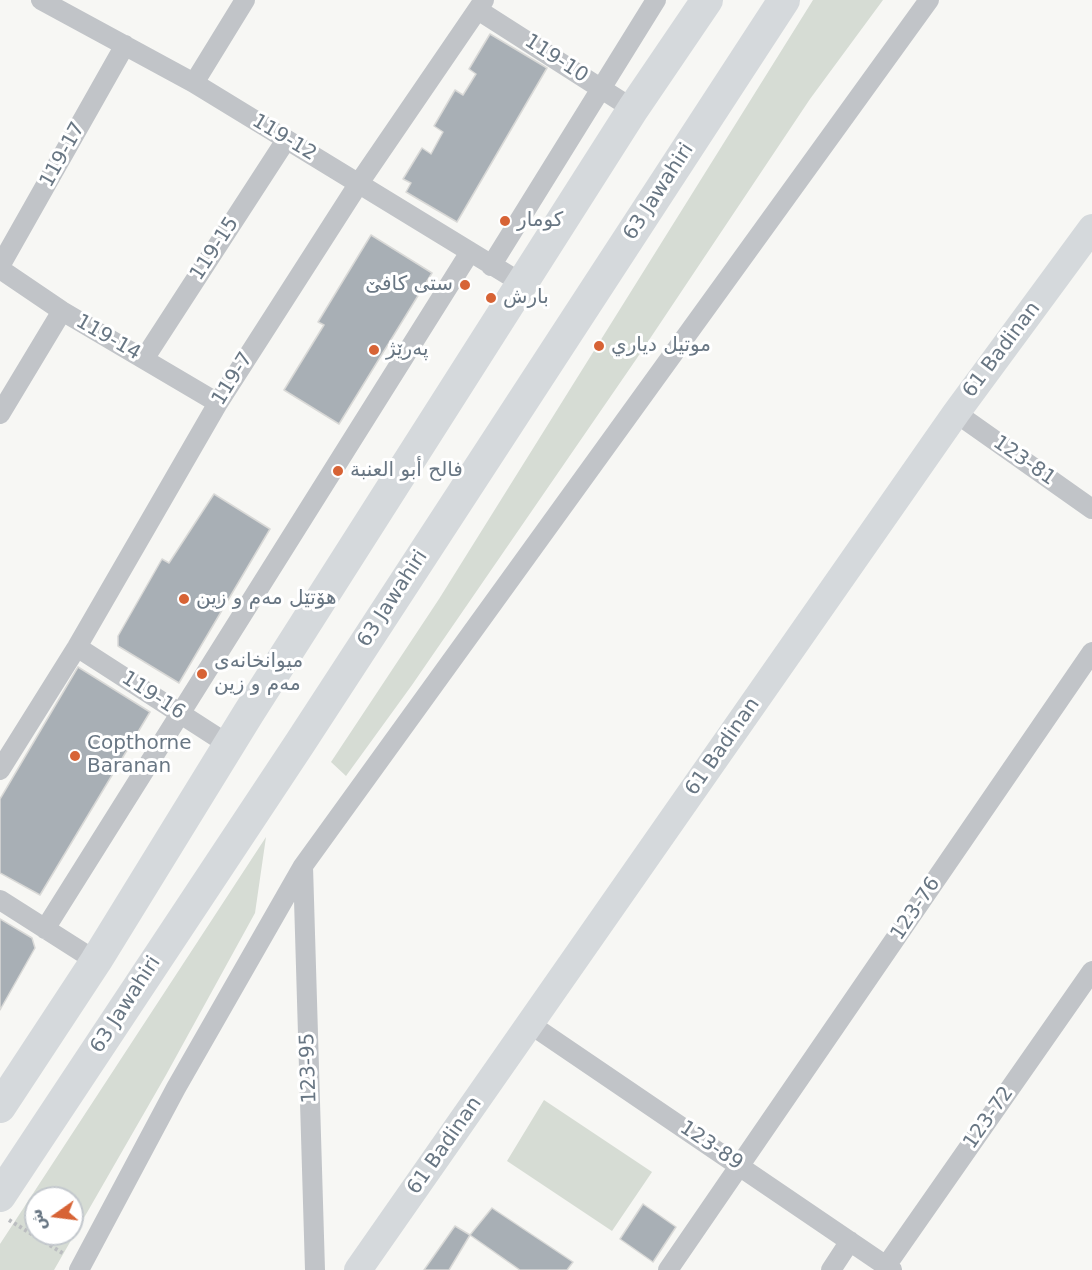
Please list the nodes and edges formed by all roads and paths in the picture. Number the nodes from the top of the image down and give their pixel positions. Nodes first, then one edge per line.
1 (40, 0) edge
2 (245, 0) edge
3 (656, 0) edge
4 (707, 0) edge
5 (784, 0) edge
6 (929, 0) edge
7 (481, 5) edge
8 (126, 45) junction
9 (194, 83) junction
10 (602, 89) junction
11 (633, 109) junction
12 (286, 140) junction
13 (359, 183) junction
14 (1090, 236) edge
15 (470, 252) junction
16 (491, 266) junction
17 (0, 268) edge
18 (523, 284) junction
19 (62, 311) junction
20 (144, 359) junction
21 (218, 403) junction
22 (956, 413) junction
23 (0, 414) edge
24 (1092, 509) edge
25 (76, 647) junction
26 (1092, 652) edge
27 (179, 713) junction
28 (229, 745) junction
29 (2, 763) edge
30 (303, 866) junction
31 (0, 900) edge
32 (45, 929) junction
33 (96, 961) junction
34 (1092, 971) edge
35 (530, 1024) junction
36 (0, 1107) edge
37 (741, 1166) junction
38 (0, 1196) edge
39 (0, 1214) edge
40 (850, 1241) junction
41 (81, 1268) edge
42 (889, 1268) edge
43 (315, 1270) edge
44 (358, 1270) edge
45 (668, 1270) edge
46 (831, 1270) edge

1 - 8 street, 119-12
2 - 9 street
3 - 10 street
4 - 11 main road
5 - 38 main road, 63 Jawahiri
6 - 30 street
7 - 10 street, 119-10
7 - 13 street, 119-7
8 - 9 street, 119-12
8 - 17 street, 119-17
9 - 12 street, 119-12
10 - 11 street, 119-10
10 - 16 street
11 - 18 main road
12 - 13 street, 119-12
12 - 20 street, 119-15
13 - 15 street, 119-12
13 - 21 street, 119-7
14 - 22 street, 61 Badinan
15 - 16 street, 119-12
15 - 27 street
16 - 18 street, 119-12
17 - 19 street, 119-14
18 - 28 main road
19 - 20 street, 119-14
19 - 23 street
20 - 21 street, 119-14
21 - 25 street, 119-7
22 - 24 street, 123-81
22 - 35 street, 61 Badinan
25 - 27 street, 119-16
25 - 29 street, 119-7
26 - 37 street, 123-76
27 - 28 street, 119-16
27 - 32 street
28 - 33 main road
30 - 41 street
30 - 43 street, 123-95
31 - 32 street
32 - 33 street
33 - 36 main road
34 - 42 street, 123-72
35 - 37 street, 123-89
35 - 44 street, 61 Badinan
37 - 40 street, 123-89
37 - 45 street, 123-76
39 - 41 path
40 - 42 street, 123-89
40 - 46 street

